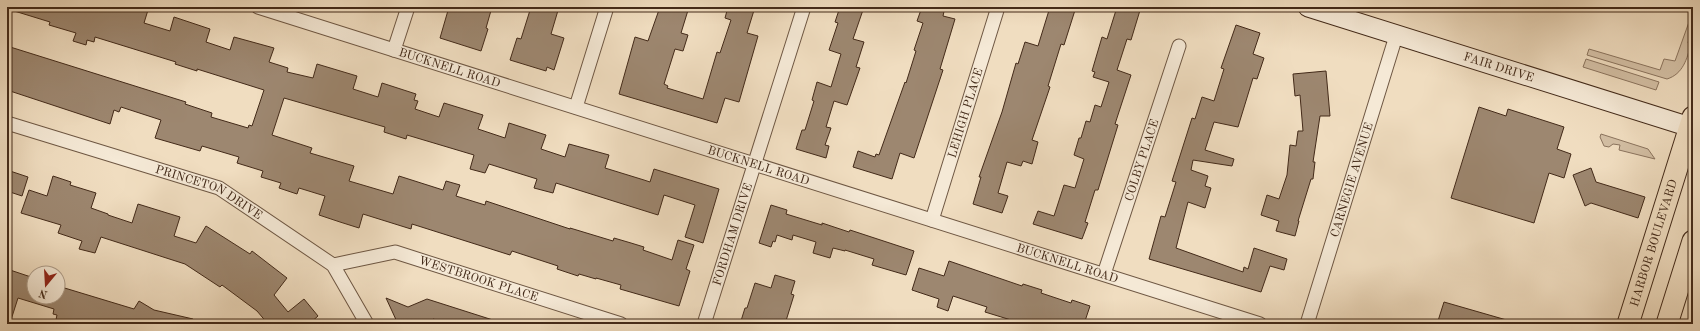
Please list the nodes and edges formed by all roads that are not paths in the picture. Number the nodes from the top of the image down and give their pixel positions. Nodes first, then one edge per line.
1 (258, 7) edge
2 (408, 7) edge
3 (607, 7) edge
4 (804, 7) edge
5 (998, 7) edge
6 (1308, 7) edge
7 (1396, 36) junction
8 (1179, 46) dead end
9 (394, 50) junction
10 (576, 107) junction
11 (7, 123) edge
12 (1692, 124) edge
13 (754, 165) junction
14 (932, 220) junction
15 (1693, 241) edge
16 (333, 265) junction
17 (1104, 274) junction
18 (367, 324) edge
19 (621, 324) edge
20 (704, 324) edge
21 (1260, 324) edge
22 (1307, 324) edge
23 (1628, 324) edge
24 (1667, 324) edge

1 - 9 street, BUCKNELL ROAD
2 - 9 street
3 - 10 street
4 - 13 street, FORDHAM DRIVE
5 - 14 street, LEHIGH PLACE
6 - 7 main road, FAIR DRIVE
7 - 12 main road, FAIR DRIVE
7 - 22 street, CARNEGIE AVENUE
8 - 17 street, COLBY PLACE
9 - 10 street, BUCKNELL ROAD
10 - 13 street, BUCKNELL ROAD
11 - 16 street, PRINCETON DRIVE
12 - 23 main road, HARBOR BOULEVARD
13 - 14 street, BUCKNELL ROAD
13 - 20 street, FORDHAM DRIVE
14 - 17 street, BUCKNELL ROAD
15 - 24 main road
16 - 18 street, PRINCETON DRIVE
16 - 19 street, WESTBROOK PLACE
17 - 21 street, BUCKNELL ROAD

